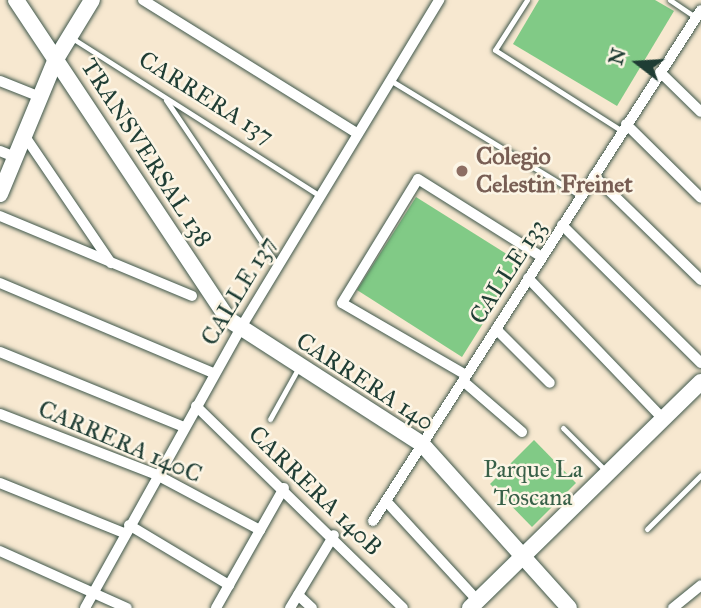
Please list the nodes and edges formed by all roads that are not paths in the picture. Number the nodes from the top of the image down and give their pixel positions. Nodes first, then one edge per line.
1 (16, 0) edge
2 (92, 0) edge
3 (143, 0) edge
4 (439, 0) edge
5 (527, 0) edge
6 (670, 0) edge
7 (699, 16) edge
8 (70, 37) junction
9 (56, 59) junction
10 (660, 72) junction
11 (390, 80) junction
12 (0, 81) edge
13 (40, 97) junction
14 (164, 97) junction
15 (701, 112) edge
16 (624, 128) junction
17 (358, 134) junction
18 (24, 135) junction
19 (8, 154) edge
20 (594, 176) junction
21 (0, 194) edge
22 (320, 196) junction
23 (581, 196) junction
24 (701, 198) edge
25 (0, 216) edge
26 (562, 225) junction
27 (542, 257) junction
28 (111, 262) junction
29 (278, 266) junction
30 (528, 278) junction
31 (701, 280) edge
32 (0, 283) edge
33 (192, 296) dead end
34 (240, 329) junction
35 (496, 329) junction
36 (0, 352) edge
37 (701, 363) edge
38 (300, 366) junction
39 (215, 374) junction
40 (465, 378) junction
41 (550, 383) dead end
42 (701, 383) edge
43 (196, 406) junction
44 (0, 414) edge
45 (270, 419) dead end
46 (663, 419) junction
47 (184, 427) junction
48 (563, 428) dead end
49 (522, 432) dead end
50 (422, 444) junction
51 (608, 473) junction
52 (157, 475) junction
53 (701, 475) edge
54 (0, 482) edge
55 (284, 488) junction
56 (386, 501) junction
57 (373, 521) dead end
58 (647, 528) dead end
59 (126, 529) junction
60 (260, 530) junction
61 (334, 535) junction
62 (0, 551) edge
63 (525, 554) junction
64 (229, 585) junction
65 (701, 585) edge
66 (93, 590) junction
67 (298, 595) junction
68 (473, 604) edge
69 (85, 608) edge
70 (127, 608) edge
71 (216, 608) edge
72 (290, 608) edge
73 (312, 608) edge
74 (403, 608) edge
75 (569, 608) edge
76 (673, 608) edge

1 - 9 street, TRANSVERSAL 138
2 - 8 street
3 - 17 street
4 - 11 street, CALLE 137
5 - 16 lane
6 - 7 lane
7 - 10 street, CALLE 133
8 - 9 street
8 - 14 lane, CARRERA 137
9 - 13 street
9 - 34 street, TRANSVERSAL 138
10 - 15 street
10 - 16 street, CALLE 133
11 - 17 street, CALLE 137
11 - 23 lane
12 - 13 street
13 - 18 street
14 - 22 lane, CARRERA 137
14 - 29 lane
16 - 20 street, CALLE 133
16 - 24 street
17 - 22 street, CALLE 137
18 - 19 street
18 - 28 street
19 - 21 street
20 - 23 street, CALLE 133
20 - 31 street
22 - 29 street, CALLE 137
23 - 26 street, CALLE 133
25 - 28 street
26 - 27 street, CALLE 133
26 - 37 street
27 - 30 street, CALLE 133
27 - 40 street
28 - 33 street
29 - 34 street, CALLE 137
30 - 35 street, CALLE 133
30 - 46 street
32 - 39 street
34 - 38 street, CARRERA 140
34 - 39 street, CALLE 137
35 - 40 street, CALLE 133
35 - 41 street
36 - 47 street
38 - 45 lane
38 - 50 street, CARRERA 140
39 - 43 street, CALLE 137
40 - 49 street
40 - 50 street, CALLE 133
42 - 46 street
43 - 47 street, CALLE 137
43 - 55 street, CARRERA 140B
44 - 52 street, CARRERA 140C
46 - 51 street
47 - 52 street, CALLE 137
48 - 51 lane
50 - 56 street, CALLE 133
50 - 63 street, CARRERA 140
51 - 63 street
52 - 59 street, CALLE 137
52 - 60 street, CARRERA 140C
53 - 58 lane
54 - 59 street
55 - 60 street
55 - 61 street, CARRERA 140B
56 - 57 street, CALLE 133
56 - 68 street
59 - 64 street
59 - 66 street, CALLE 137
60 - 64 street
61 - 67 street
61 - 74 street, CARRERA 140B
62 - 66 street
63 - 68 street
63 - 75 street, CARRERA 140
64 - 71 street
65 - 76 street
66 - 69 street, CALLE 137
66 - 70 street
67 - 72 street
67 - 73 street

